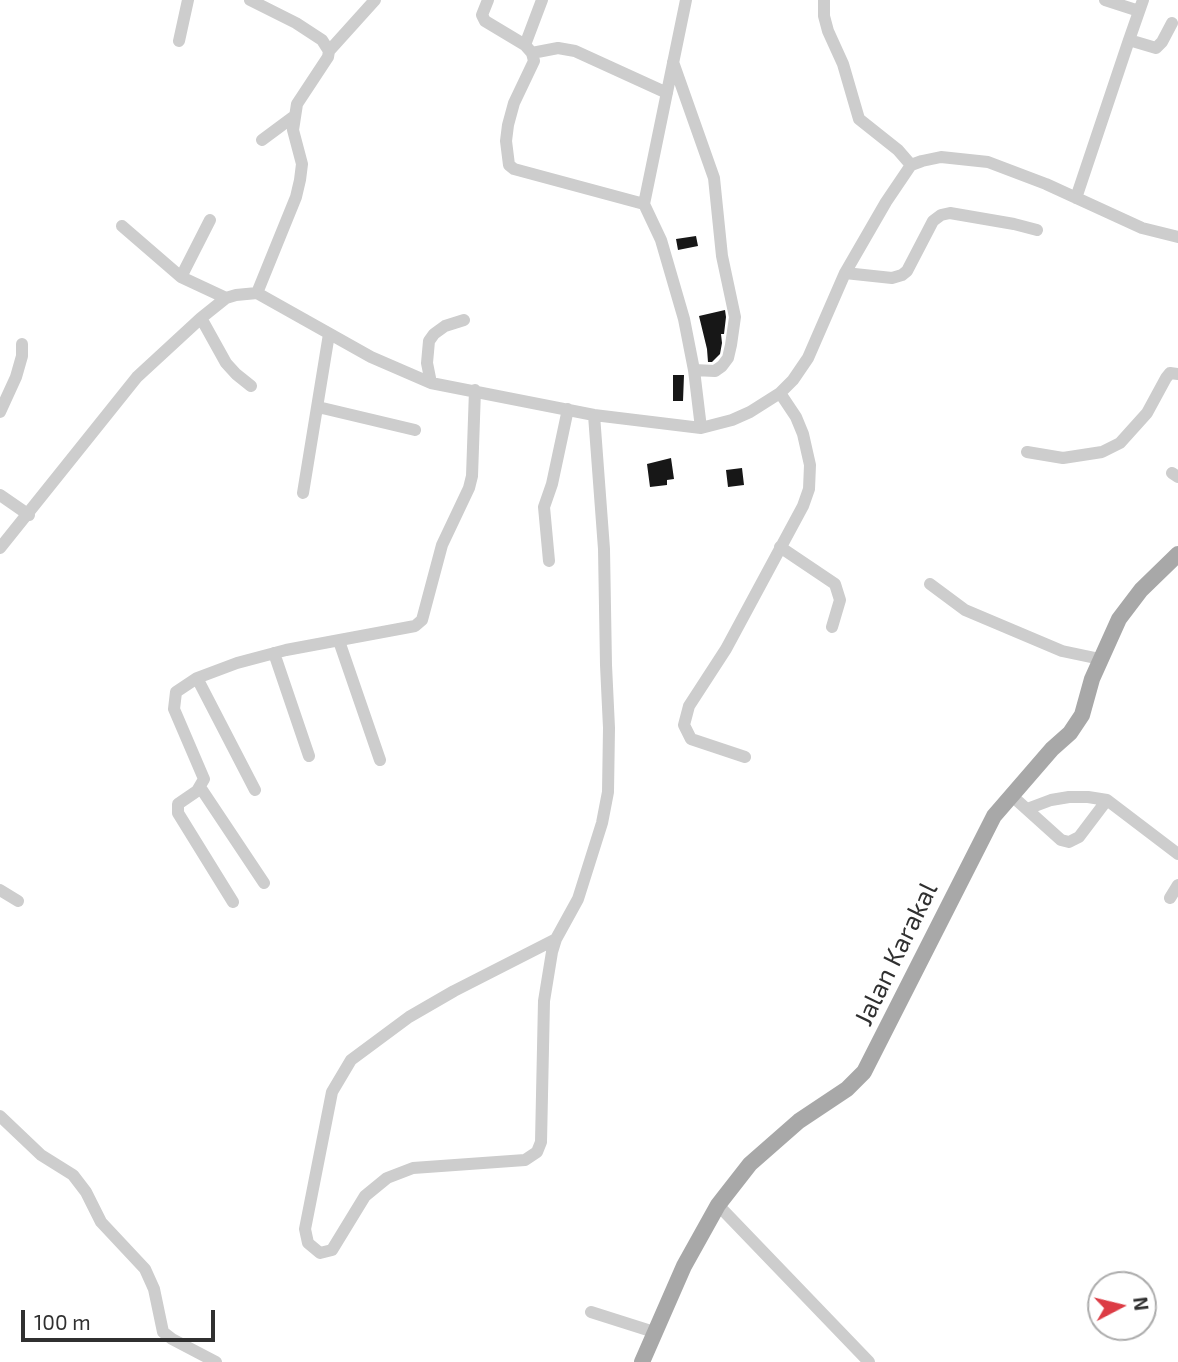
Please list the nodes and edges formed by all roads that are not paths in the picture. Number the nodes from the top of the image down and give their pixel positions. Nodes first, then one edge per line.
1 (188, 0) edge
2 (250, 0) edge
3 (375, 0) edge
4 (488, 0) edge
5 (542, 0) edge
6 (686, 0) edge
7 (824, 0) edge
8 (1105, 0) edge
9 (1141, 5) edge
10 (1172, 23) dead end
11 (1129, 40) junction
12 (179, 41) dead end
13 (528, 49) junction
14 (329, 51) junction
15 (673, 62) junction
16 (667, 93) junction
17 (293, 117) junction
18 (262, 140) dead end
19 (911, 165) junction
20 (1076, 198) junction
21 (644, 204) junction
22 (210, 220) dead end
23 (122, 226) dead end
24 (1037, 230) dead end
25 (1178, 237) edge
26 (845, 273) junction
27 (181, 277) junction
28 (257, 293) junction
29 (226, 298) junction
30 (201, 318) junction
31 (464, 320) dead end
32 (330, 334) junction
33 (22, 344) dead end
34 (694, 370) junction
35 (1178, 374) edge
36 (431, 383) junction
37 (251, 386) dead end
38 (475, 390) junction
39 (780, 393) junction
40 (318, 408) junction
41 (568, 409) junction
42 (0, 412) edge
43 (594, 415) junction
44 (701, 428) junction
45 (415, 430) dead end
46 (1027, 452) dead end
47 (303, 493) dead end
48 (0, 495) edge
49 (29, 515) junction
50 (0, 548) edge
51 (780, 548) junction
52 (1178, 554) edge
53 (549, 561) dead end
54 (930, 584) dead end
55 (832, 627) dead end
56 (339, 640) junction
57 (275, 653) junction
58 (1100, 659) junction
59 (197, 678) junction
60 (309, 756) dead end
61 (745, 757) dead end
62 (380, 760) dead end
63 (201, 787) junction
64 (255, 790) dead end
65 (1010, 795) junction
66 (1107, 800) junction
67 (1027, 809) junction
68 (1178, 854) edge
69 (264, 883) dead end
70 (1178, 885) edge
71 (0, 890) edge
72 (1170, 898) dead end
73 (18, 901) dead end
74 (233, 902) dead end
75 (556, 939) junction
76 (0, 1116) edge
77 (718, 1205) junction
78 (591, 1312) dead end
79 (654, 1332) junction
80 (216, 1362) edge
81 (642, 1362) edge
82 (869, 1362) edge

1 - 12 street
2 - 14 street
3 - 14 street
4 - 13 street
5 - 13 street
6 - 15 street
7 - 19 street
8 - 9 street
9 - 11 street
10 - 11 street
11 - 20 street
13 - 16 street
13 - 21 street
14 - 17 street
15 - 16 street
15 - 34 street
16 - 21 street
17 - 18 street
17 - 28 street
19 - 20 street
19 - 26 street
20 - 25 street
21 - 34 street
22 - 27 street
23 - 27 street
24 - 26 street
26 - 39 street
27 - 29 street
28 - 29 street
28 - 32 street
29 - 30 street
30 - 37 street
30 - 49 street
31 - 36 street
32 - 36 street
32 - 40 street
33 - 42 street
34 - 44 street
35 - 46 street
36 - 38 street
38 - 41 street
38 - 56 street
39 - 44 street
39 - 51 street
40 - 45 street
40 - 47 street
41 - 43 street
41 - 53 street
43 - 44 street
43 - 75 street
48 - 49 street
49 - 50 street
51 - 55 street
51 - 61 street
52 - 58 main road, Jalan Karakal
54 - 58 street
56 - 57 street
56 - 62 street
57 - 59 street
57 - 60 street
58 - 65 main road, Jalan Karakal
59 - 63 street
59 - 64 street
63 - 69 street
63 - 74 street
65 - 67 street
65 - 77 main road, Jalan Karakal
66 - 67 street
66 - 67 street
66 - 68 street
70 - 72 street
71 - 73 street
75 - 75 street
76 - 80 street
77 - 79 main road, Jalan Karakal
77 - 82 street
78 - 79 street
79 - 81 main road, Jalan Karakal

